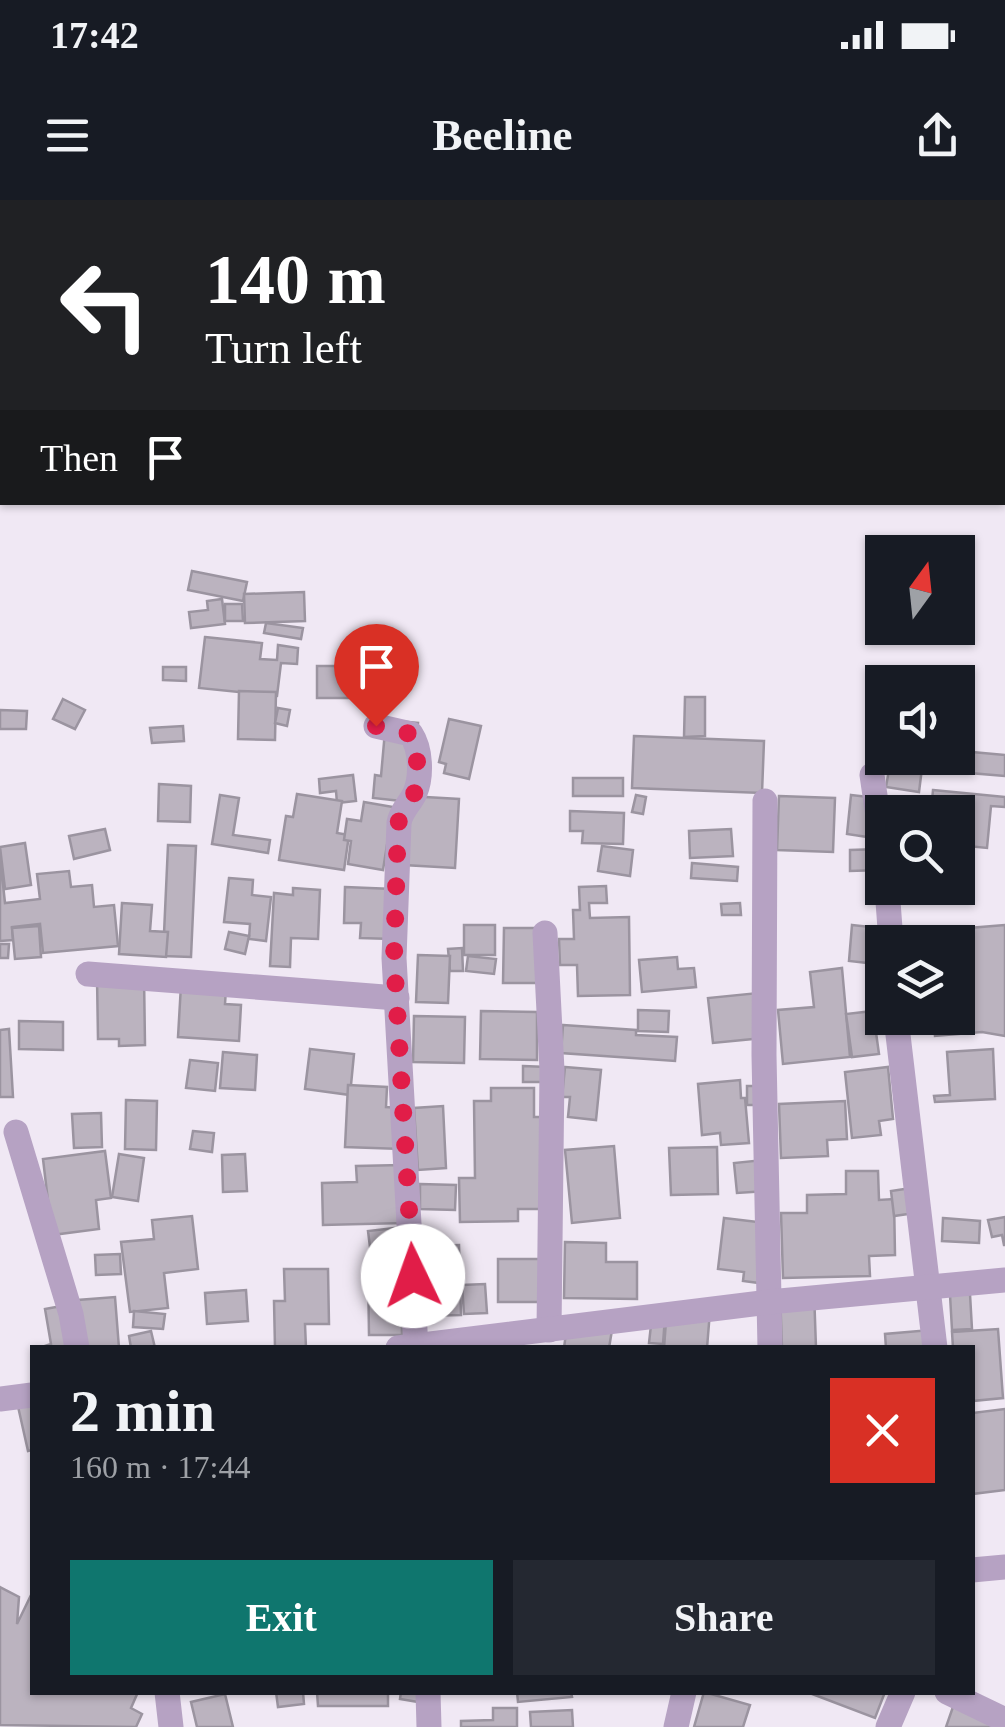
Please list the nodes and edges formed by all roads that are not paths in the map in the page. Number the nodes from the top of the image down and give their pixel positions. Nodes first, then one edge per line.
1 (376, 726) dead end
2 (872, 775) dead end
3 (875, 795) edge
4 (765, 800) dead end
5 (545, 933) dead end
6 (88, 974) dead end
7 (396, 998) junction
8 (898, 1035) edge
9 (16, 1132) dead end
10 (1005, 1280) edge
11 (929, 1288) junction
12 (769, 1302) junction
13 (549, 1330) junction
14 (76, 1345) edge
15 (410, 1345) edge
16 (426, 1345) edge
17 (770, 1345) edge
18 (936, 1345) edge
19 (30, 1395) edge
20 (0, 1399) edge
21 (1005, 1567) edge
22 (975, 1570) edge
23 (168, 1695) edge
24 (428, 1695) edge
25 (683, 1695) edge
26 (901, 1695) edge
27 (952, 1695) edge
28 (1005, 1720) edge
29 (171, 1727) edge
30 (429, 1727) edge
31 (676, 1727) edge
32 (888, 1727) edge

1 - 7 street
2 - 3 street
4 - 12 street
5 - 13 street
6 - 7 street
7 - 15 street
8 - 11 street
9 - 14 street
10 - 11 street
11 - 12 street
11 - 18 street
12 - 13 street
12 - 17 street
13 - 16 street
19 - 20 street
21 - 22 street
23 - 29 street
24 - 30 street
25 - 31 street
26 - 32 street
27 - 28 street

